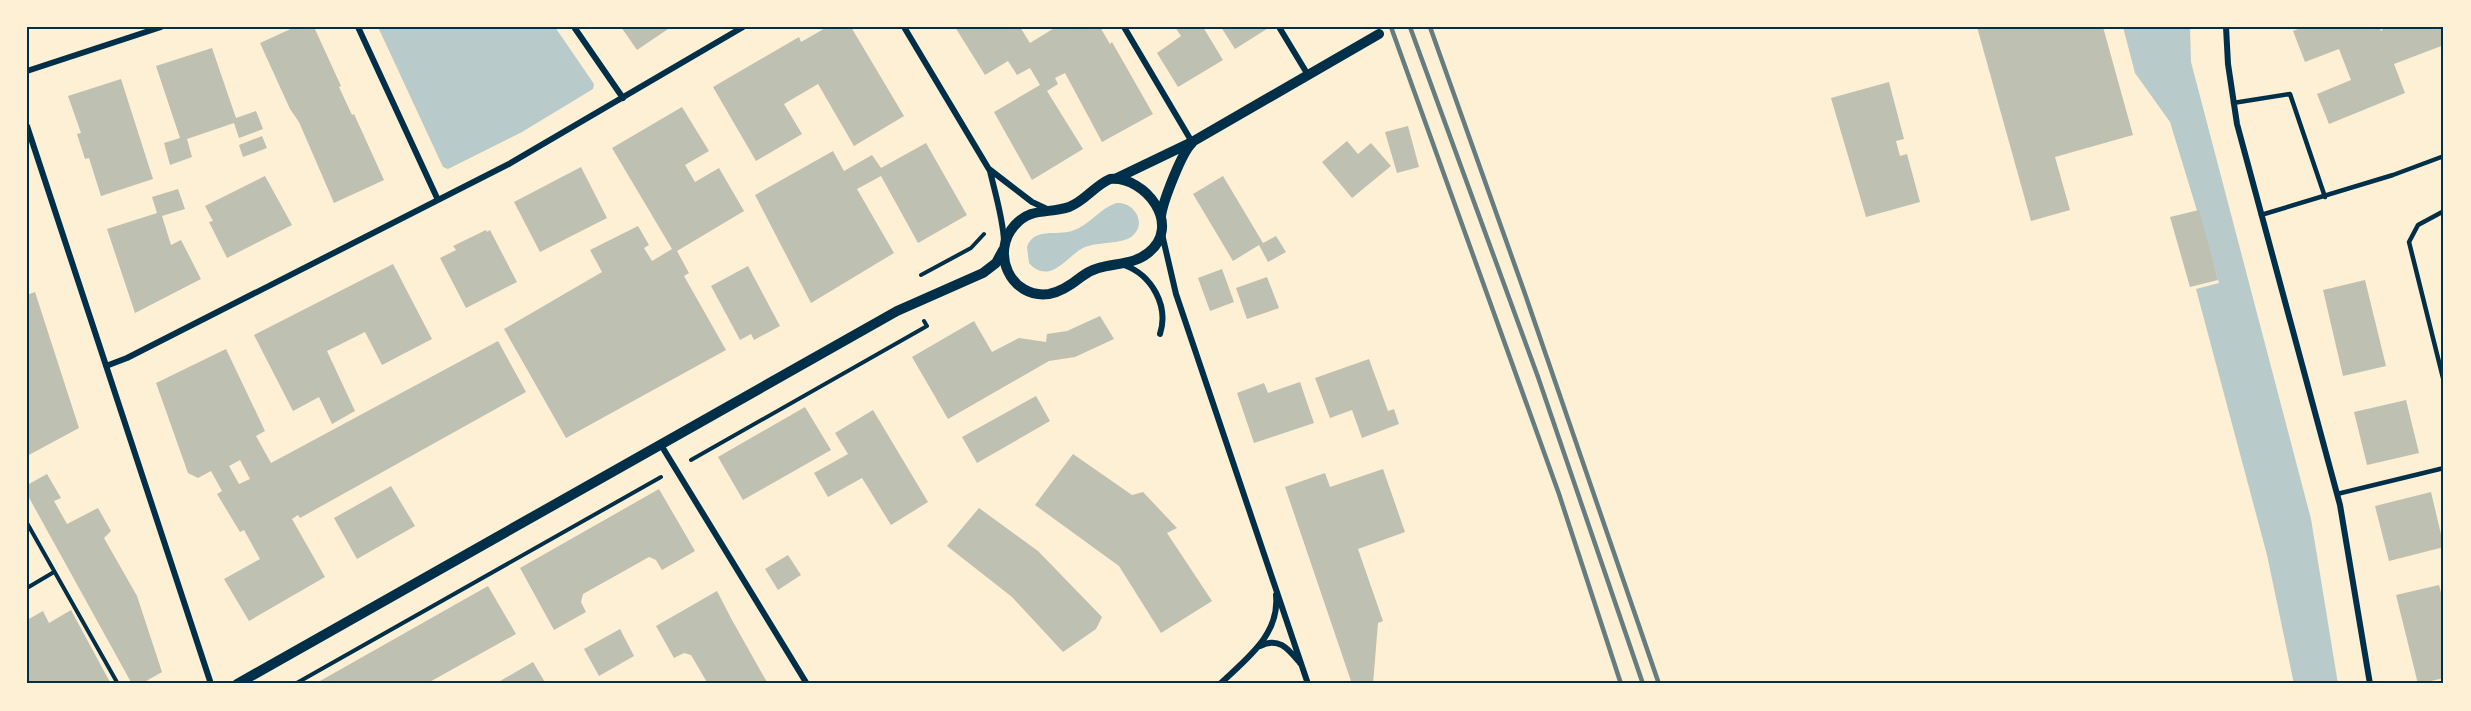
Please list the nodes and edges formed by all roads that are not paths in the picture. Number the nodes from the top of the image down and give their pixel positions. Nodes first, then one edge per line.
1 (161, 27) edge
2 (358, 27) edge
3 (574, 27) edge
4 (742, 27) edge
5 (904, 27) edge
6 (1124, 27) edge
7 (1279, 27) edge
8 (2226, 27) edge
9 (1379, 34) dead end
10 (27, 71) edge
11 (1308, 75) junction
12 (623, 99) junction
13 (2233, 103) junction
14 (27, 126) edge
15 (1192, 142) junction
16 (2444, 156) edge
17 (986, 163) junction
18 (1110, 179) junction
19 (2325, 196) junction
20 (438, 200) junction
21 (1053, 210) junction
22 (2444, 211) edge
23 (2261, 215) junction
24 (1161, 224) junction
25 (1003, 250) junction
26 (1118, 264) junction
27 (1161, 334) dead end
28 (106, 366) junction
29 (2444, 382) edge
30 (660, 445) junction
31 (2444, 468) edge
32 (2337, 494) junction
33 (1274, 580) junction
34 (1255, 651) junction
35 (1302, 666) junction
36 (211, 684) edge
37 (237, 684) edge
38 (807, 684) edge
39 (1220, 684) edge
40 (1308, 684) edge
41 (2370, 684) edge

1 - 10 street
2 - 20 street
3 - 12 street
4 - 12 street
5 - 17 street
6 - 15 street
7 - 11 street
8 - 13 street
9 - 11 street
11 - 15 street
12 - 20 street
13 - 19 lane
13 - 23 street
14 - 28 street
15 - 18 street
15 - 24 street
16 - 19 lane
17 - 21 street
17 - 25 street
18 - 21 street
18 - 24 street
19 - 23 lane
20 - 28 street
21 - 25 street
22 - 29 lane
23 - 32 street
24 - 26 street
24 - 33 street
25 - 26 street
25 - 30 street
26 - 27 street
28 - 36 street
30 - 37 street
30 - 38 street
31 - 32 lane
32 - 41 street
33 - 34 street
33 - 35 street
34 - 35 street
34 - 39 street
35 - 40 street

